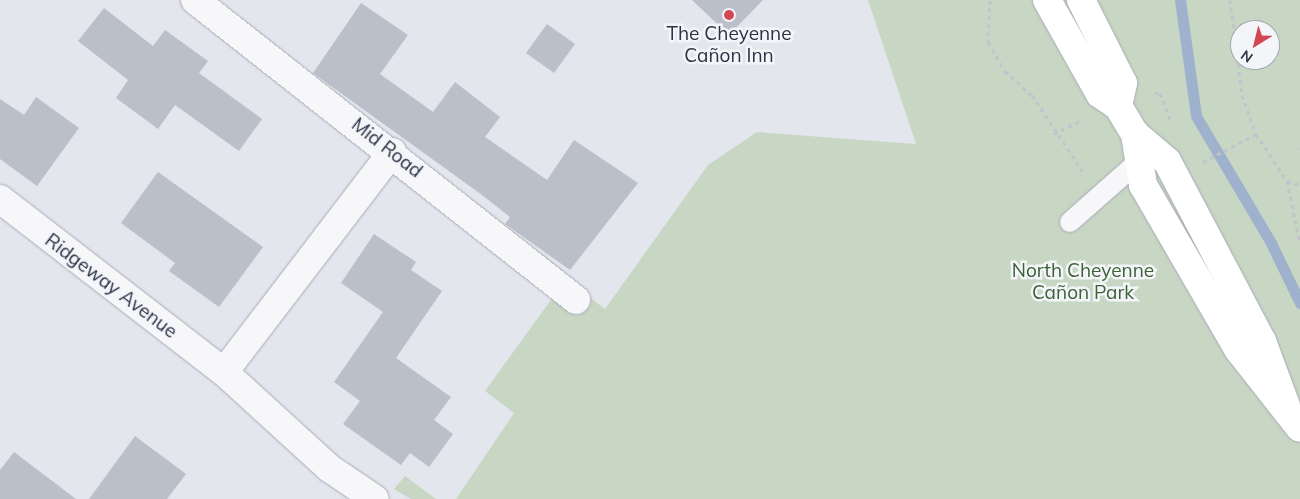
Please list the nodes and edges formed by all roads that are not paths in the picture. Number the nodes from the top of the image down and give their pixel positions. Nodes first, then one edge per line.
1 (195, 0) edge
2 (1047, 0) edge
3 (1081, 0) edge
4 (1118, 106) junction
5 (1135, 134) junction
6 (392, 152) junction
7 (1139, 161) junction
8 (4, 208) edge
9 (1070, 222) dead end
10 (576, 300) dead end
11 (224, 372) junction
12 (1293, 417) edge
13 (375, 499) edge

1 - 6 street, Mid Road
2 - 4 street
3 - 4 street
4 - 5 street
5 - 7 street
5 - 12 street
6 - 10 street, Mid Road
6 - 11 street
7 - 9 lane
7 - 12 street
8 - 11 street, Ridgeway Avenue
11 - 13 street, Ridgeway Avenue

